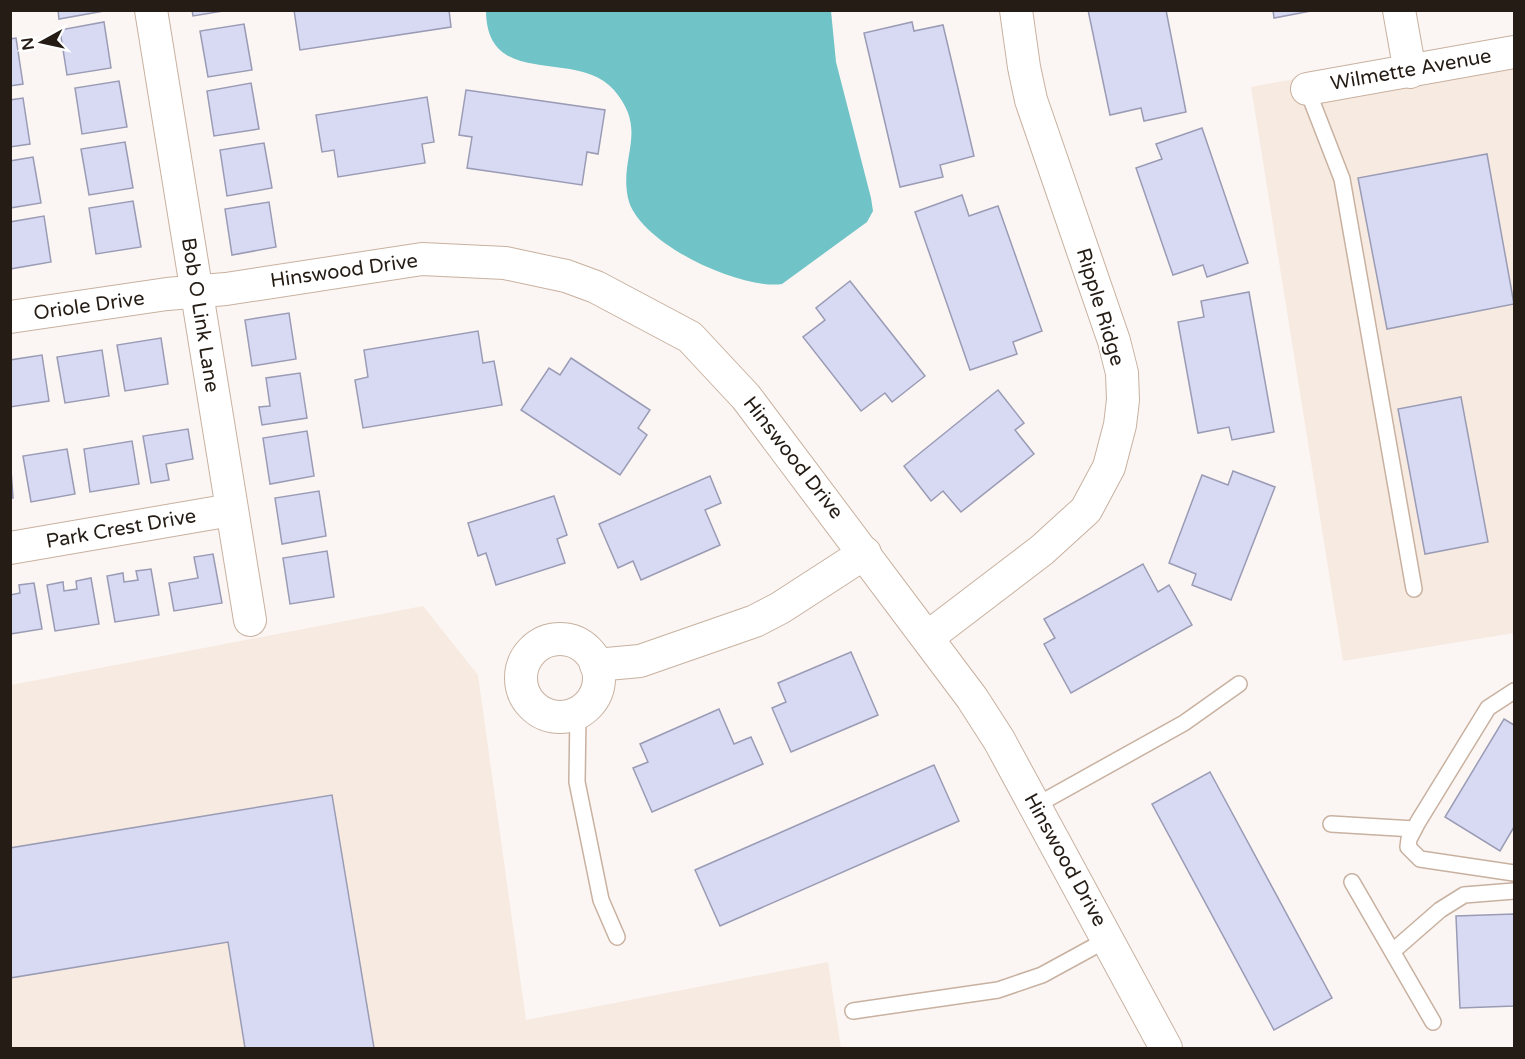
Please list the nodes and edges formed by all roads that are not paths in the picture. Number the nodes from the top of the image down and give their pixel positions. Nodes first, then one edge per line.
1 (151, 10) edge
2 (1016, 10) edge
3 (1399, 10) edge
4 (1515, 52) edge
5 (1410, 72) junction
6 (1307, 89) joint
7 (182, 294) junction
8 (10, 318) edge
9 (231, 510) junction
10 (10, 548) edge
11 (865, 553) junction
12 (1414, 589) dead end
13 (250, 620) dead end
14 (928, 636) junction
15 (596, 665) junction
16 (1239, 684) dead end
17 (1515, 691) edge
18 (578, 713) junction
19 (1035, 806) junction
20 (1331, 824) dead end
21 (1414, 829) junction
22 (1515, 873) edge
23 (1352, 882) dead end
24 (1515, 891) edge
25 (617, 937) dead end
26 (1108, 939) junction
27 (1394, 951) junction
28 (853, 1011) dead end
29 (1433, 1022) dead end
30 (1166, 1048) edge

1 - 7 street, Bob O Link Lane
2 - 14 street, Ripple Ridge
3 - 5 street
4 - 5 street, Wilmette Avenue
5 - 6 street, Wilmette Avenue
6 - 12 lane
7 - 8 street, Oriole Drive
7 - 9 street, Bob O Link Lane
7 - 11 street, Hinswood Drive
9 - 10 street, Park Crest Drive
9 - 13 street, Bob O Link Lane
11 - 14 street, Hinswood Drive
11 - 15 street
14 - 19 street, Hinswood Drive
15 - 18 street
15 - 18 street
16 - 19 lane
17 - 21 lane
18 - 25 lane
19 - 26 street, Hinswood Drive
20 - 21 lane
21 - 22 lane
23 - 27 lane
24 - 27 lane
26 - 28 lane
26 - 30 street, Hinswood Drive
27 - 29 lane

